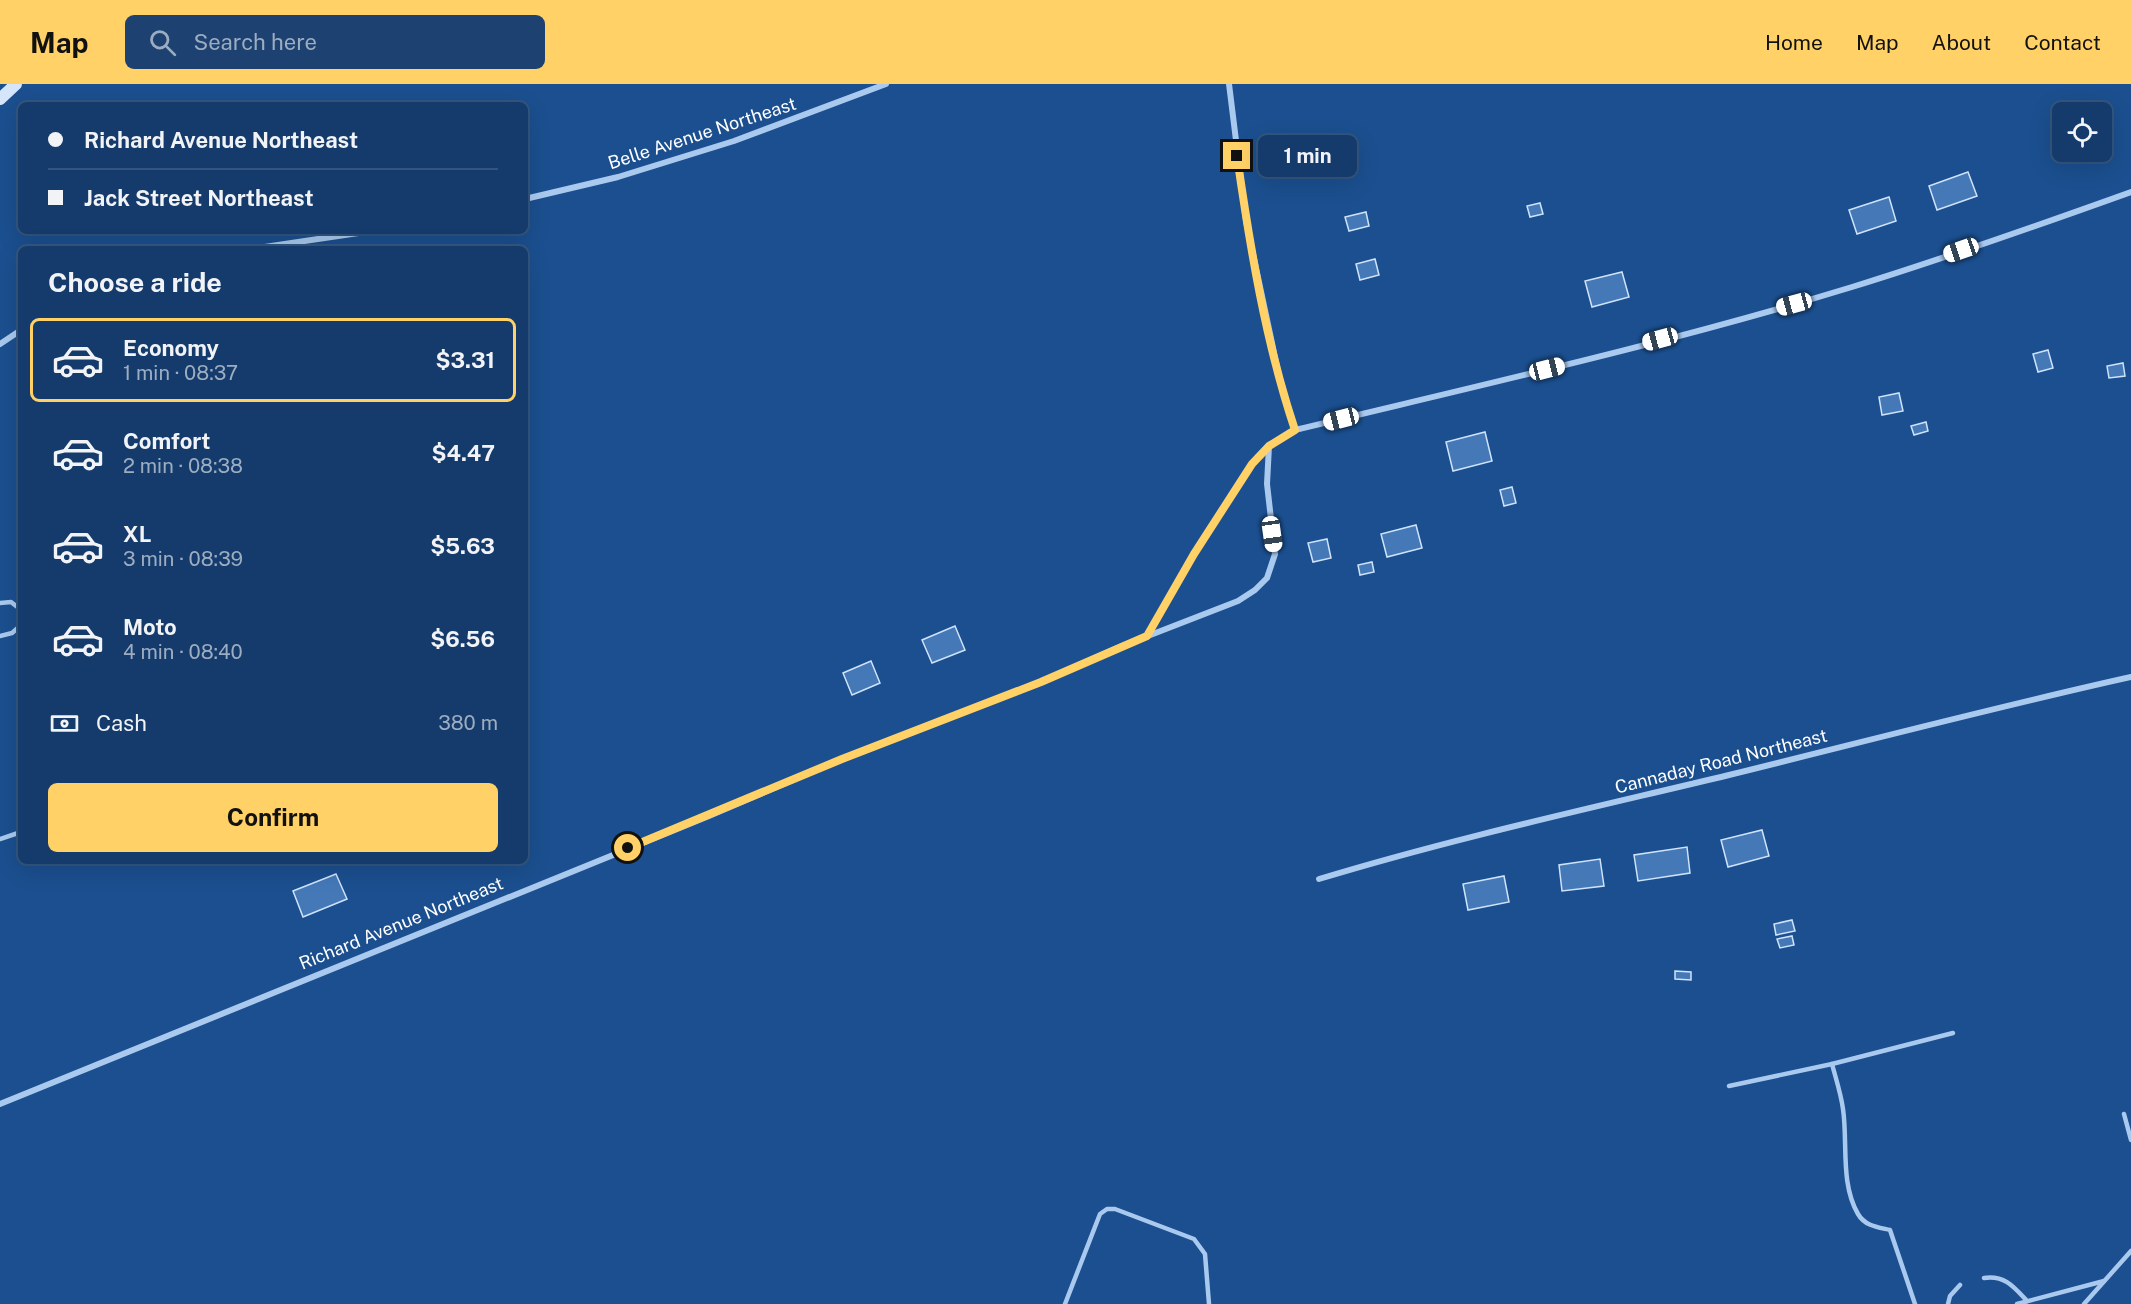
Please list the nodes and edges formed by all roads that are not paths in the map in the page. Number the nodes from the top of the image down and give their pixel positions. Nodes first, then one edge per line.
1 (16, 84) edge
2 (886, 84) edge
3 (1229, 84) edge
4 (0, 99) edge
5 (2131, 192) edge
6 (528, 198) edge
7 (352, 234) edge
8 (270, 246) edge
9 (18, 332) edge
10 (0, 344) edge
11 (1295, 430) junction
12 (1269, 446) junction
13 (0, 603) edge
14 (18, 607) edge
15 (18, 628) edge
16 (0, 636) edge
17 (1147, 636) junction
18 (2131, 677) edge
19 (18, 833) edge
20 (0, 839) edge
21 (1319, 879) dead end
22 (1953, 1033) dead end
23 (1832, 1064) junction
24 (1729, 1086) dead end
25 (0, 1104) edge
26 (2124, 1114) dead end
27 (2131, 1140) edge
28 (2131, 1251) edge
29 (1984, 1278) dead end
30 (2104, 1281) junction
31 (1960, 1285) dead end
32 (2027, 1301) junction
33 (1065, 1304) edge
34 (1209, 1304) edge
35 (1915, 1304) edge
36 (1948, 1304) edge
37 (2017, 1304) edge
38 (2084, 1304) edge

1 - 4 street
2 - 6 street, Belle Avenue Northeast
3 - 11 street
5 - 11 street
7 - 8 street
9 - 10 street
11 - 12 street
12 - 17 street
12 - 17 street, Richard Avenue Northeast
13 - 14 lane
15 - 16 lane
17 - 25 street, Richard Avenue Northeast
18 - 21 street, Cannaday Road Northeast
19 - 20 lane
22 - 23 lane
23 - 24 lane
23 - 35 lane
26 - 27 lane
28 - 30 lane
29 - 32 lane
30 - 32 lane
30 - 38 lane
31 - 36 lane
32 - 37 lane
33 - 34 lane

